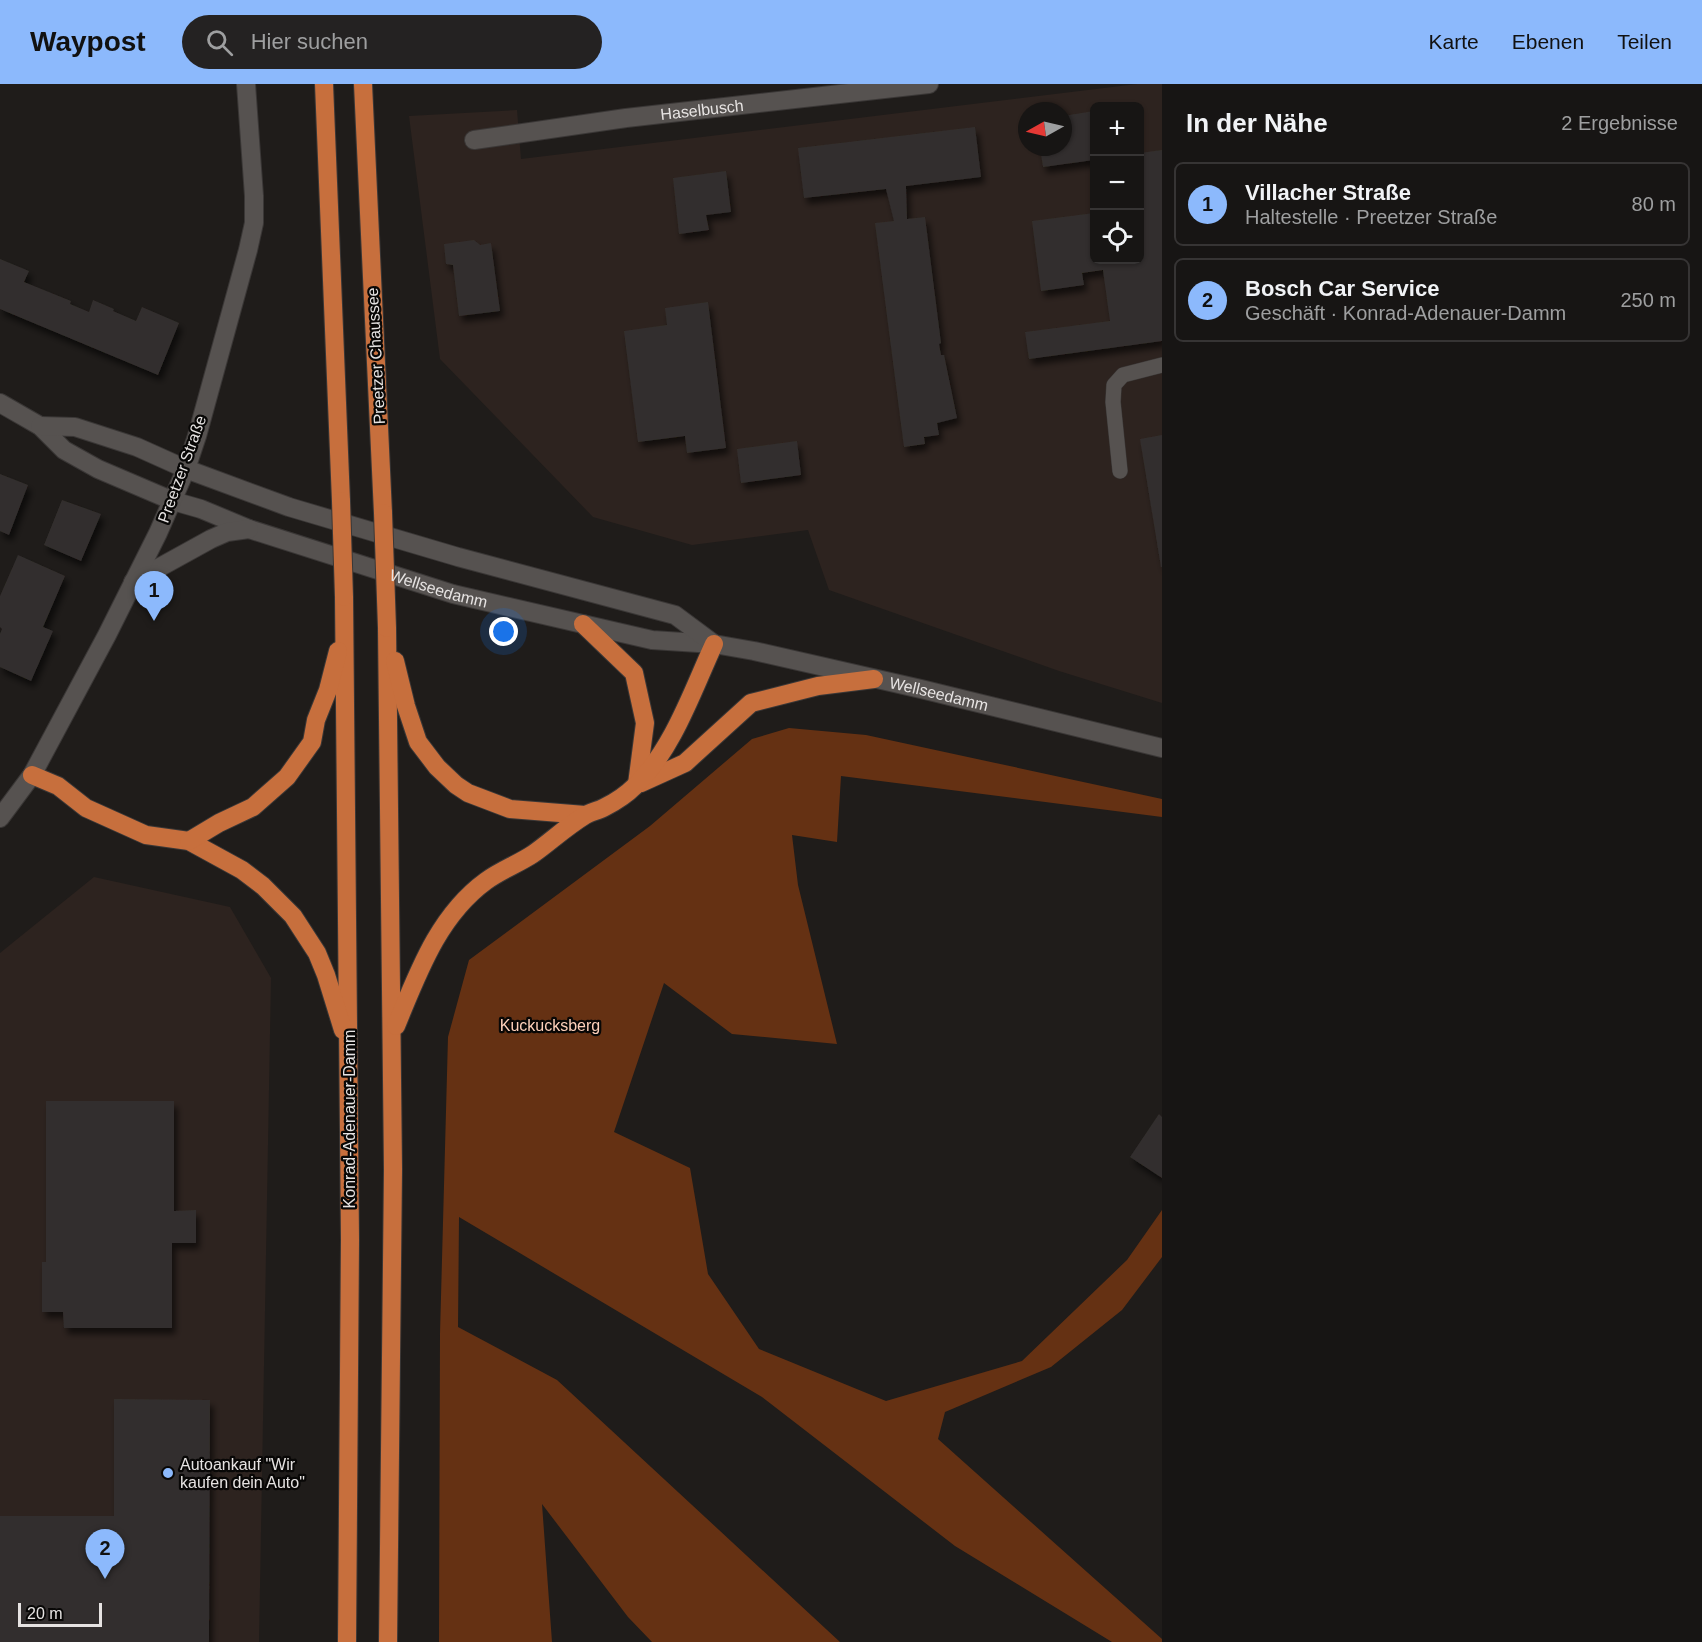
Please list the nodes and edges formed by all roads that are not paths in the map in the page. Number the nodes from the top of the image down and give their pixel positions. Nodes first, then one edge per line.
1 (246, 84) edge
2 (324, 84) edge
3 (363, 84) edge
4 (929, 84) edge
5 (474, 140) dead end
6 (1162, 365) edge
7 (0, 403) edge
8 (40, 426) junction
9 (186, 469) junction
10 (1120, 471) dead end
11 (173, 501) junction
12 (249, 529) junction
13 (134, 582) junction
14 (583, 624) junction
15 (387, 628) junction
16 (344, 629) junction
17 (714, 644) junction
18 (874, 679) junction
19 (1162, 748) edge
20 (32, 776) junction
21 (637, 785) junction
22 (585, 815) junction
23 (0, 818) edge
24 (189, 841) junction
25 (392, 1036) junction
26 (349, 1049) junction
27 (347, 1642) edge
28 (388, 1642) edge

1 - 9 main road, Preetzer Straße
2 - 16 highway, Konrad-Adenauer-Damm, bridge
3 - 15 highway, Preetzer Chaussee, bridge
4 - 5 main road, Haselbusch
6 - 10 lane
7 - 8 main road
8 - 9 main road, Wellseedamm
8 - 11 main road, Wellseedamm
9 - 11 main road, Preetzer Straße
9 - 17 main road, Wellseedamm
11 - 12 main road, Wellseedamm
11 - 13 main road, Preetzer Straße
12 - 13 main road
12 - 14 main road, Wellseedamm
13 - 20 main road, Preetzer Straße
14 - 17 main road, Wellseedamm
14 - 21 highway
15 - 22 highway
15 - 25 highway
16 - 24 highway
16 - 26 highway, Konrad-Adenauer-Damm
17 - 18 main road, Wellseedamm
17 - 21 highway
18 - 19 main road, Wellseedamm
18 - 21 highway
20 - 23 main road, Preetzer Straße
20 - 24 highway
21 - 22 highway
22 - 25 highway
24 - 26 highway
25 - 28 highway
26 - 27 highway, Konrad-Adenauer-Damm

